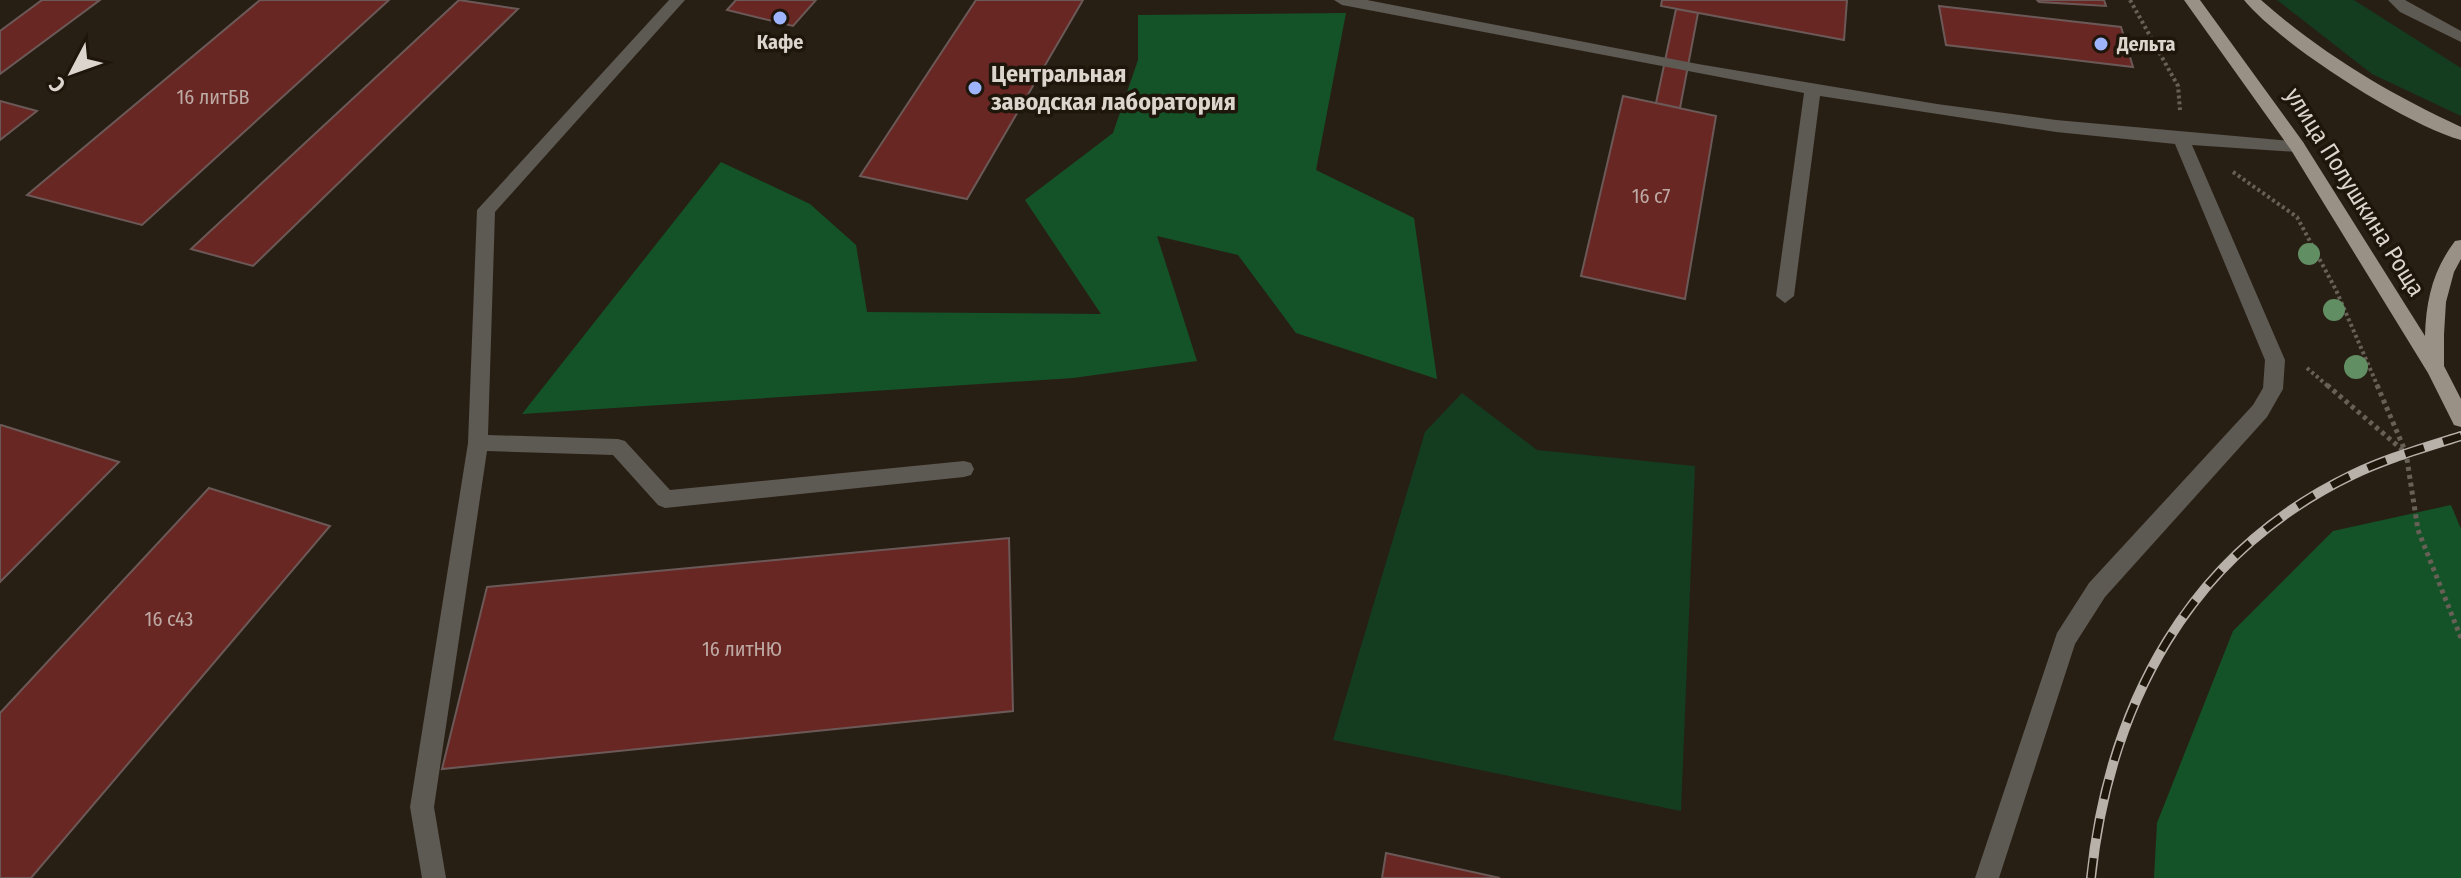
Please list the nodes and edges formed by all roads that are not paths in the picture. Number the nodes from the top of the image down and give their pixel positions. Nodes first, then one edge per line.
1 (677, 0) edge
2 (1342, 0) edge
3 (2192, 0) edge
4 (2252, 0) edge
5 (2396, 0) edge
6 (2461, 37) edge
7 (1813, 89) junction
8 (2461, 134) edge
9 (2182, 141) junction
10 (2297, 146) junction
11 (2461, 246) edge
12 (1785, 296) dead end
13 (2436, 369) junction
14 (2461, 419) edge
15 (478, 443) junction
16 (964, 469) dead end
17 (434, 878) edge
18 (1987, 878) edge

1 - 15 lane
2 - 7 lane
3 - 10 main road, улица Полушкина Роща
4 - 8 main road, улица Полушкина Роща
5 - 6 lane
7 - 9 lane
7 - 12 lane
9 - 10 lane
9 - 18 lane
10 - 13 main road, улица Полушкина Роща
11 - 13 main road
13 - 14 main road, улица Полушкина Роща
15 - 16 lane
15 - 17 lane

